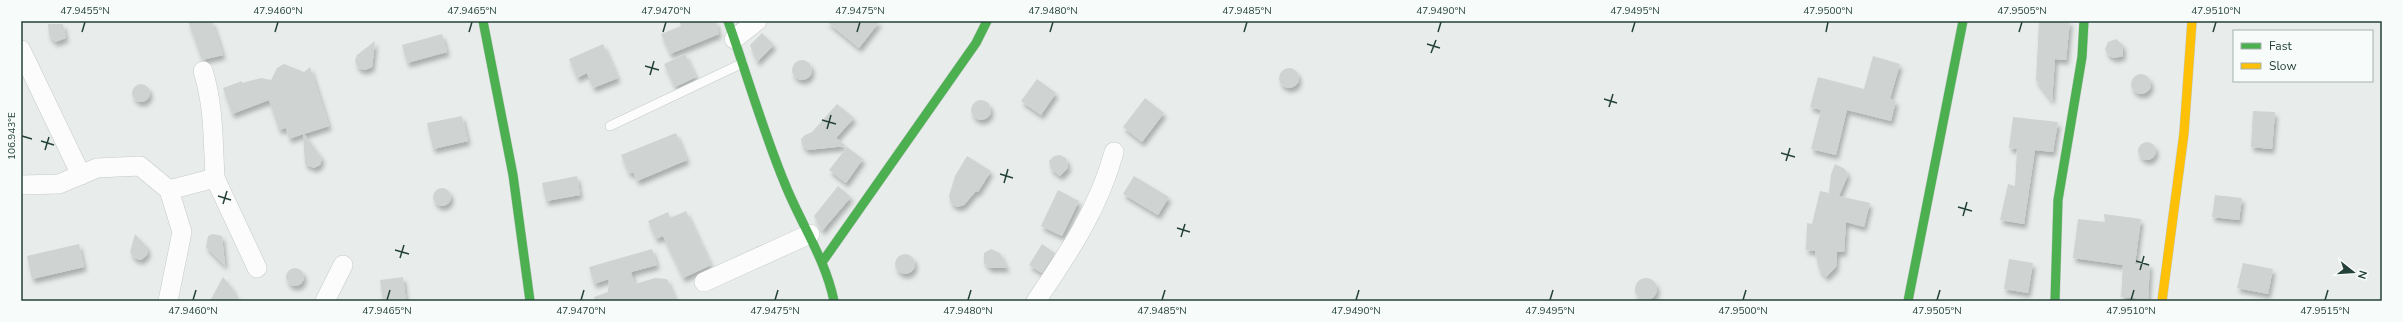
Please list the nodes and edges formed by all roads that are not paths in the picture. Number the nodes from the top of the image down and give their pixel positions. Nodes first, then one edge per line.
1 (482, 21) edge
2 (757, 21) edge
3 (988, 21) edge
4 (1963, 21) edge
5 (2084, 21) edge
6 (2192, 21) edge
7 (731, 30) edge
8 (21, 50) edge
9 (743, 63) junction
10 (203, 71) dead end
11 (610, 126) dead end
12 (1114, 152) dead end
13 (81, 175) junction
14 (215, 178) junction
15 (21, 185) edge
16 (169, 190) junction
17 (810, 234) junction
18 (824, 261) junction
19 (343, 265) dead end
20 (257, 268) dead end
21 (704, 282) dead end
22 (168, 301) edge
23 (325, 301) edge
24 (530, 301) edge
25 (834, 301) edge
26 (1036, 301) edge
27 (1908, 301) edge
28 (2055, 301) edge
29 (2162, 301) edge

1 - 24 street
2 - 7 street
3 - 18 street
4 - 27 street
5 - 28 street
6 - 29 street
7 - 9 street
8 - 13 street
9 - 11 lane
9 - 17 street
10 - 14 street
12 - 26 street
13 - 15 street
13 - 16 street
14 - 16 street
14 - 20 street
16 - 22 street
17 - 18 street
17 - 21 street
18 - 25 street
19 - 23 street

